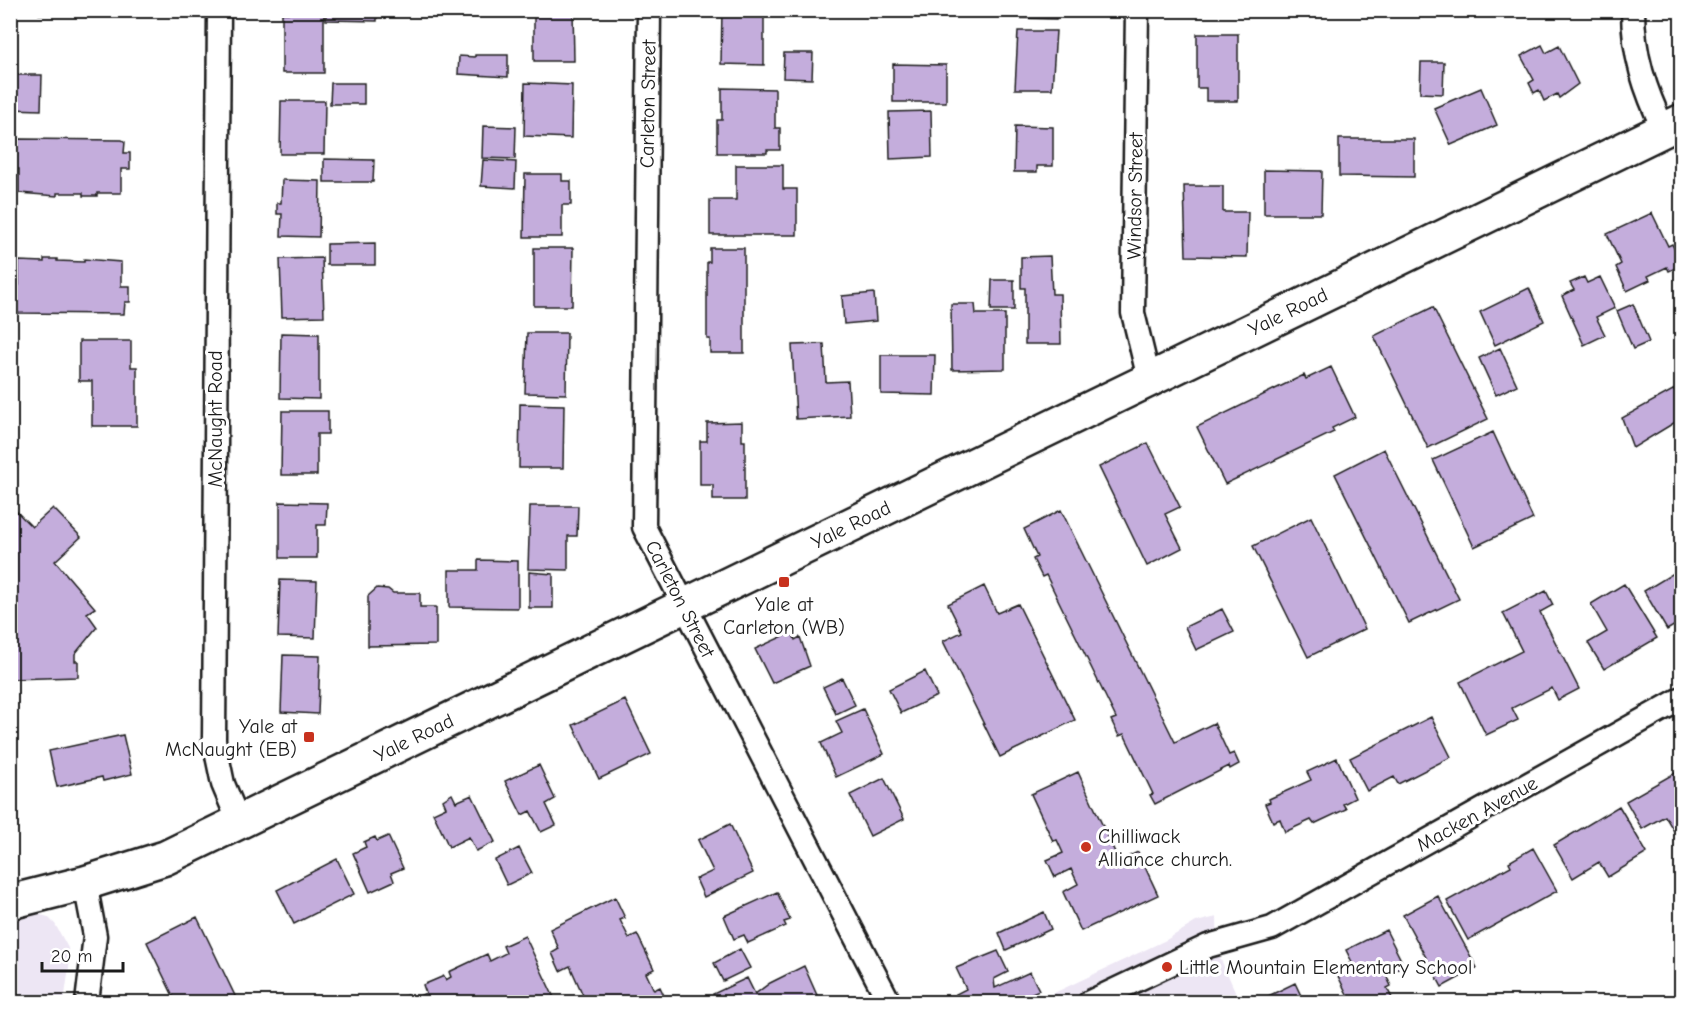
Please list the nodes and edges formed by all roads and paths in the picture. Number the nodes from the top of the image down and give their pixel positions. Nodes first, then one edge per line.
1 (219, 10) edge
2 (649, 10) edge
3 (1137, 10) edge
4 (1633, 10) edge
5 (1673, 125) edge
6 (1149, 379) junction
7 (684, 607) junction
8 (1682, 698) edge
9 (239, 822) junction
10 (85, 883) junction
11 (10, 902) edge
12 (87, 1002) edge
13 (889, 1002) edge
14 (1090, 1002) edge

1 - 9 street, McNaught Road
2 - 7 street, Carleton Street
3 - 6 street, Windsor Street
4 - 5 street
5 - 6 main road, Yale Road
6 - 7 main road, Yale Road
7 - 9 main road, Yale Road
7 - 13 street, Carleton Street
8 - 14 street, Macken Avenue
9 - 10 main road, Yale Road
10 - 11 main road, Yale Road
10 - 12 street

